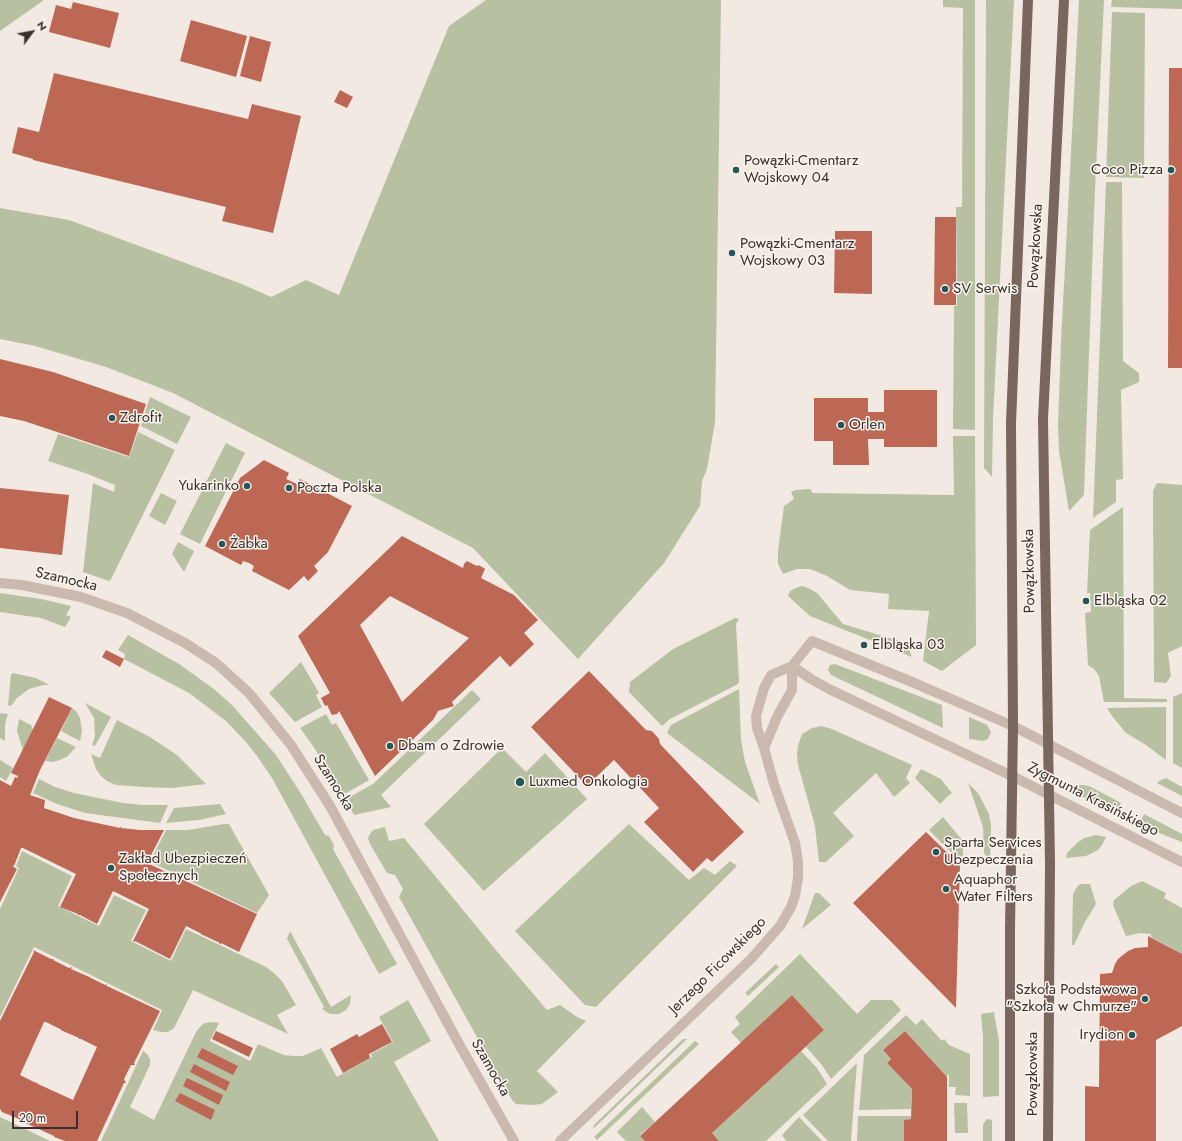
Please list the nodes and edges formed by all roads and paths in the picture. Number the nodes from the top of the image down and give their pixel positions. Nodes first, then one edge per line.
1 (1028, 0) edge
2 (1064, 0) edge
3 (0, 583) edge
4 (792, 666) junction
5 (1013, 726) junction
6 (1048, 744) junction
7 (764, 748) junction
8 (1012, 776) junction
9 (1049, 796) junction
10 (1182, 813) edge
11 (1182, 862) edge
12 (514, 1141) edge
13 (560, 1141) edge
14 (1010, 1141) edge
15 (1048, 1141) edge

1 - 5 main road, Powązkowska
2 - 6 main road, Powązkowska
3 - 12 street, Szamocka
4 - 5 street, Jerzego Ficowskiego
4 - 7 street
4 - 7 street, Jerzego Ficowskiego
4 - 8 street
5 - 6 street, Zygmunta Krasińskiego
5 - 8 main road, Powązkowska
6 - 9 main road, Powązkowska
6 - 10 street, Zygmunta Krasińskiego
7 - 13 street, Jerzego Ficowskiego
8 - 9 street, Zygmunta Krasińskiego
8 - 14 main road, Powązkowska
9 - 11 street, Zygmunta Krasińskiego
9 - 15 main road, Powązkowska

